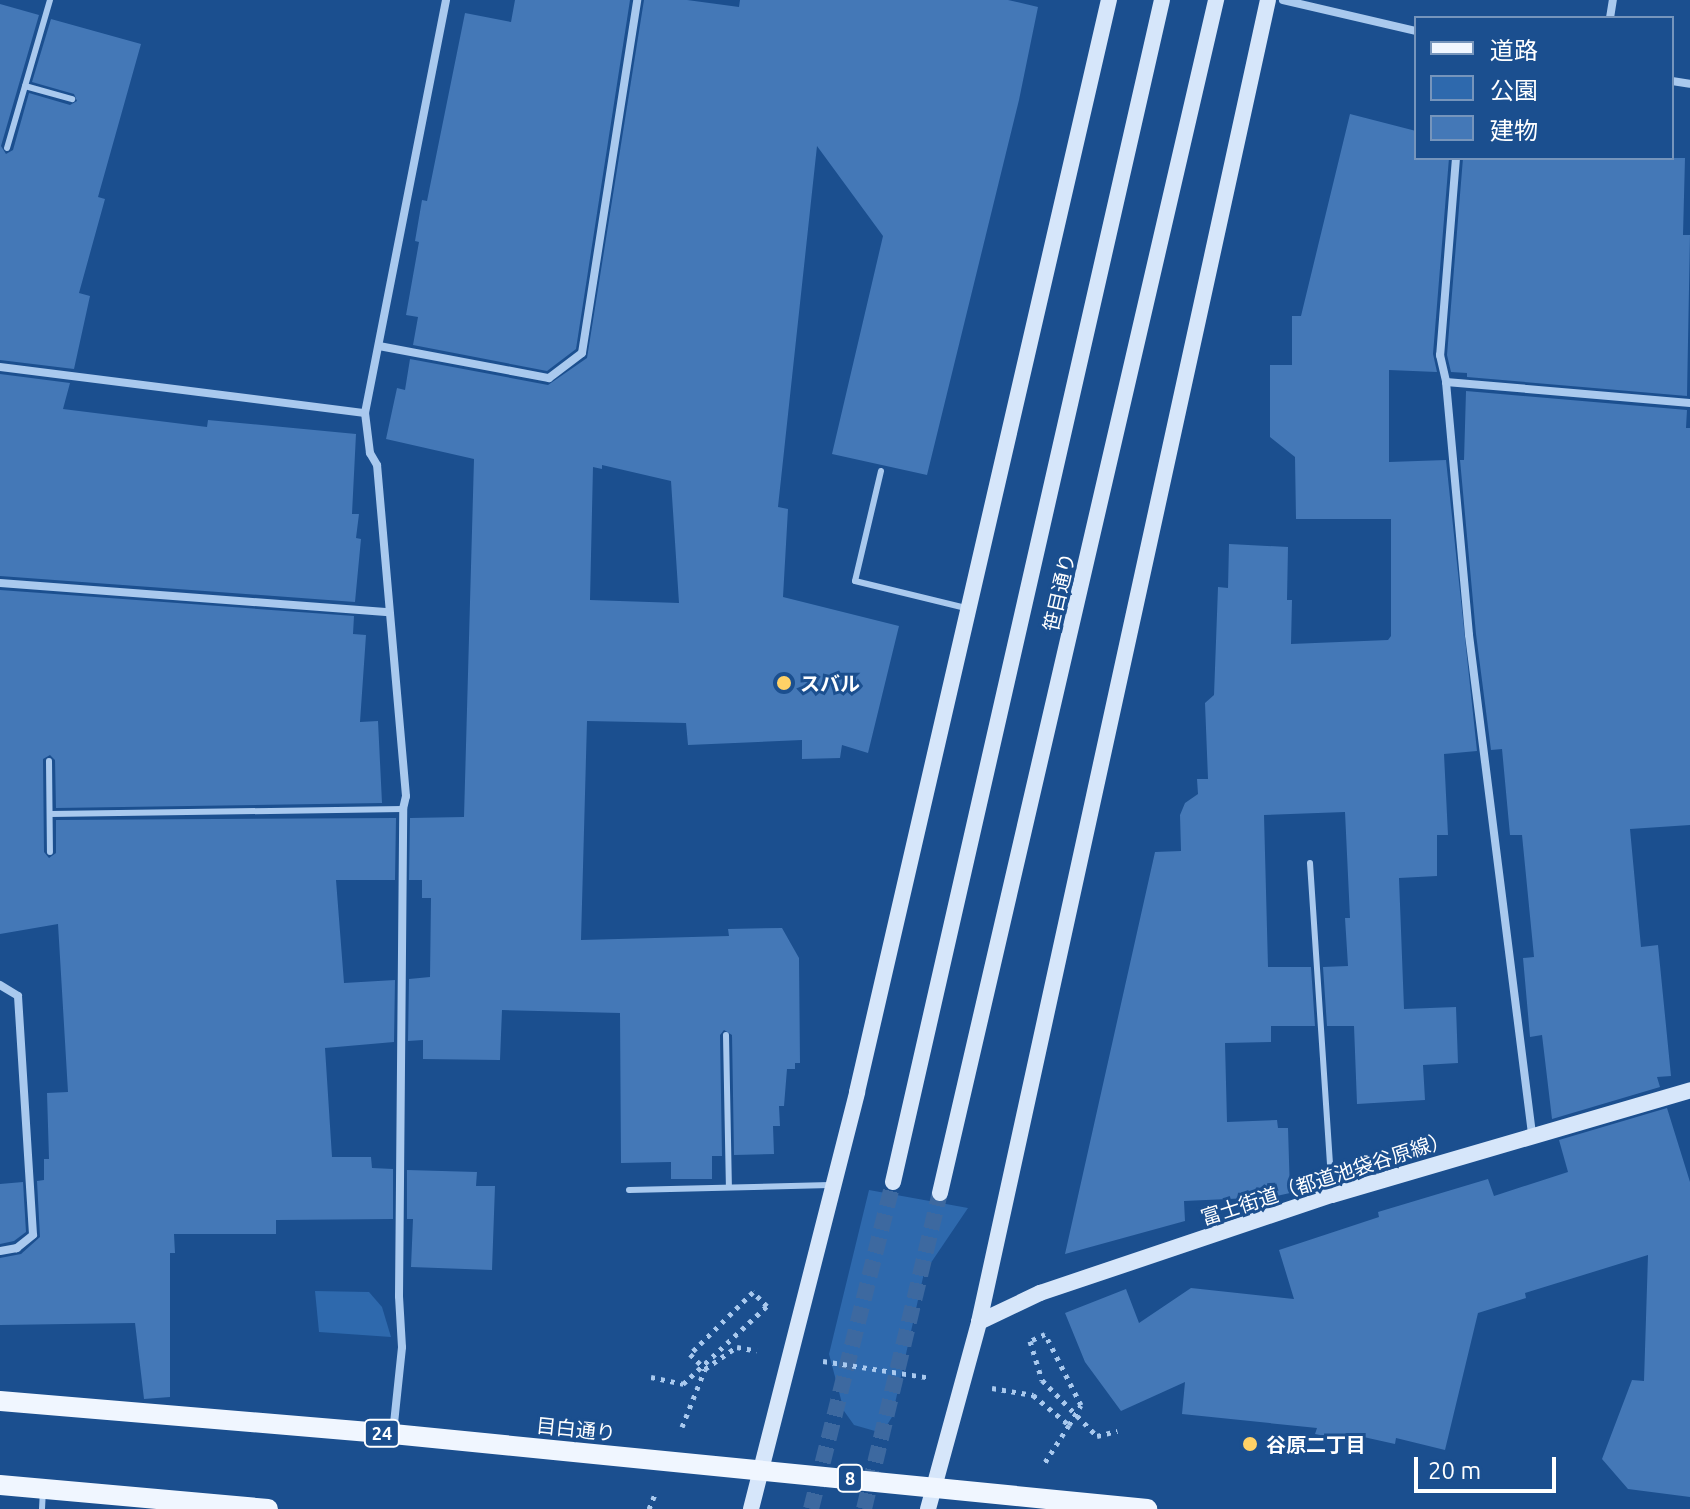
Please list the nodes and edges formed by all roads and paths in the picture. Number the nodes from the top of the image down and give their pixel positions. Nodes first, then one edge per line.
1 (50, 0) edge
2 (446, 0) edge
3 (637, 0) edge
4 (1109, 0) edge
5 (1162, 0) edge
6 (1216, 0) edge
7 (1268, 0) edge
8 (1283, 0) edge
9 (1414, 31) edge
10 (25, 86) junction
11 (72, 99) dead end
12 (7, 148) dead end
13 (1456, 160) edge
14 (379, 346) junction
15 (0, 367) edge
16 (1446, 382) junction
17 (1690, 403) edge
18 (365, 413) junction
19 (881, 471) dead end
20 (0, 583) edge
21 (970, 609) junction
22 (389, 612) junction
23 (49, 761) dead end
24 (403, 809) junction
25 (50, 814) junction
26 (50, 852) dead end
27 (1310, 863) dead end
28 (0, 985) edge
29 (726, 1035) dead end
30 (1690, 1090) edge
31 (1532, 1134) junction
32 (893, 1182) tunnel mouth
33 (834, 1185) junction
34 (729, 1187) junction
35 (629, 1190) dead end
36 (940, 1193) tunnel mouth
37 (1332, 1195) junction
38 (0, 1251) edge
39 (979, 1322) junction
40 (768, 1352) dead end
41 (815, 1360) dead end
42 (705, 1369) junction
43 (651, 1377) dead end
44 (939, 1380) dead end
45 (986, 1387) dead end
46 (0, 1401) edge
47 (1069, 1425) junction
48 (1117, 1431) dead end
49 (393, 1434) junction
50 (677, 1439) dead end
51 (763, 1470) junction
52 (1038, 1473) dead end
53 (660, 1481) dead end
54 (0, 1485) edge
55 (936, 1485) junction
56 (42, 1499) edge
57 (268, 1509) edge
58 (649, 1509) edge
59 (751, 1509) edge
60 (928, 1509) edge
61 (1147, 1509) edge

1 - 10 lane
2 - 14 street
3 - 14 street
4 - 21 main road
5 - 32 main road, 笹目通り
6 - 36 main road, 笹目通り
7 - 39 main road
8 - 9 street
10 - 11 lane
10 - 12 lane
13 - 16 street
14 - 18 street
15 - 18 street
16 - 17 street
16 - 31 street
18 - 22 street
19 - 21 lane
20 - 22 street
21 - 33 main road
22 - 24 street
23 - 25 lane
24 - 25 lane
24 - 49 street
25 - 26 lane
27 - 37 lane
28 - 38 street
29 - 34 lane
30 - 31 main road, 富士街道（都道池袋谷原線）
31 - 37 main road, 富士街道（都道池袋谷原線）
33 - 34 lane
33 - 51 main road
34 - 35 lane
37 - 39 main road, 富士街道（都道池袋谷原線）
39 - 55 main road
40 - 42 path
41 - 44 path
42 - 43 path
42 - 50 path
45 - 47 path
46 - 49 main road, 目白通り / 24
47 - 48 path
47 - 52 path
49 - 51 main road, 目白通り / 24
51 - 55 main road, 目白通り / 8
51 - 59 main road
53 - 58 path
54 - 56 main road
55 - 60 main road
55 - 61 main road, 目白通り / 8
56 - 57 main road

